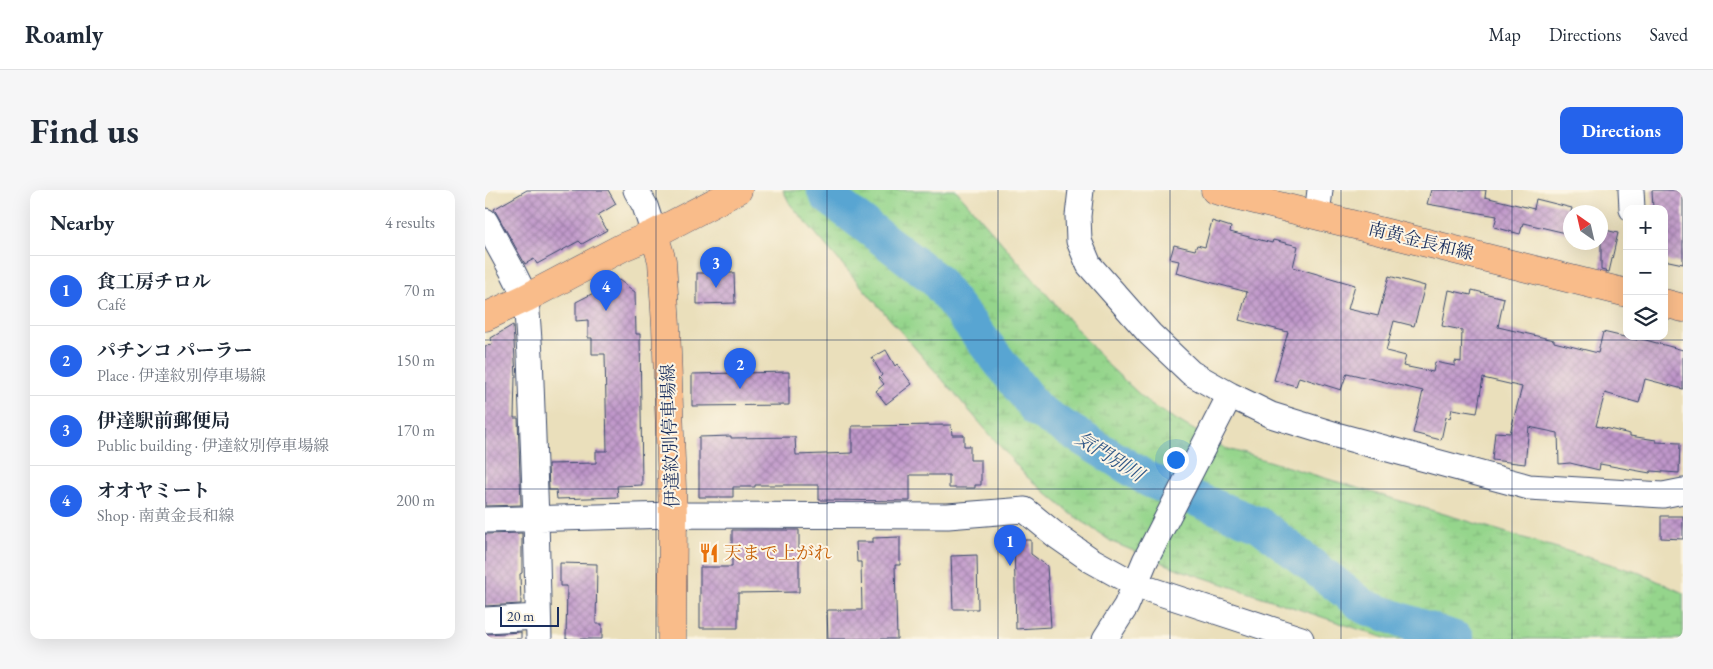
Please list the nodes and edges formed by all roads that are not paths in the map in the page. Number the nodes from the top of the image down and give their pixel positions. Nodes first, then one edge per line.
1 (636, 190) edge
2 (738, 190) edge
3 (1081, 190) edge
4 (1215, 190) edge
5 (1631, 190) edge
6 (1318, 203) edge
7 (1632, 205) edge
8 (485, 221) edge
9 (654, 234) junction
10 (1623, 292) edge
11 (526, 298) junction
12 (1668, 304) edge
13 (1683, 308) edge
14 (485, 317) edge
15 (1231, 395) junction
16 (1683, 491) edge
17 (673, 515) junction
18 (536, 519) junction
19 (485, 520) edge
20 (1136, 585) junction
21 (485, 620) edge
22 (538, 628) edge
23 (672, 639) edge
24 (1105, 639) edge
25 (1301, 639) edge

1 - 9 street
2 - 9 main road
3 - 15 street
4 - 6 main road, 南黄金長和線
5 - 7 street
6 - 10 main road, 南黄金長和線
8 - 11 street
9 - 11 main road
9 - 17 main road, 伊達紋別停車場線
11 - 14 main road
11 - 18 street
12 - 13 main road
15 - 16 street
15 - 20 street
17 - 18 street
17 - 20 street
17 - 23 main road, 伊達紋別停車場線
18 - 19 street
18 - 22 street
20 - 24 street
20 - 25 street
21 - 22 street

